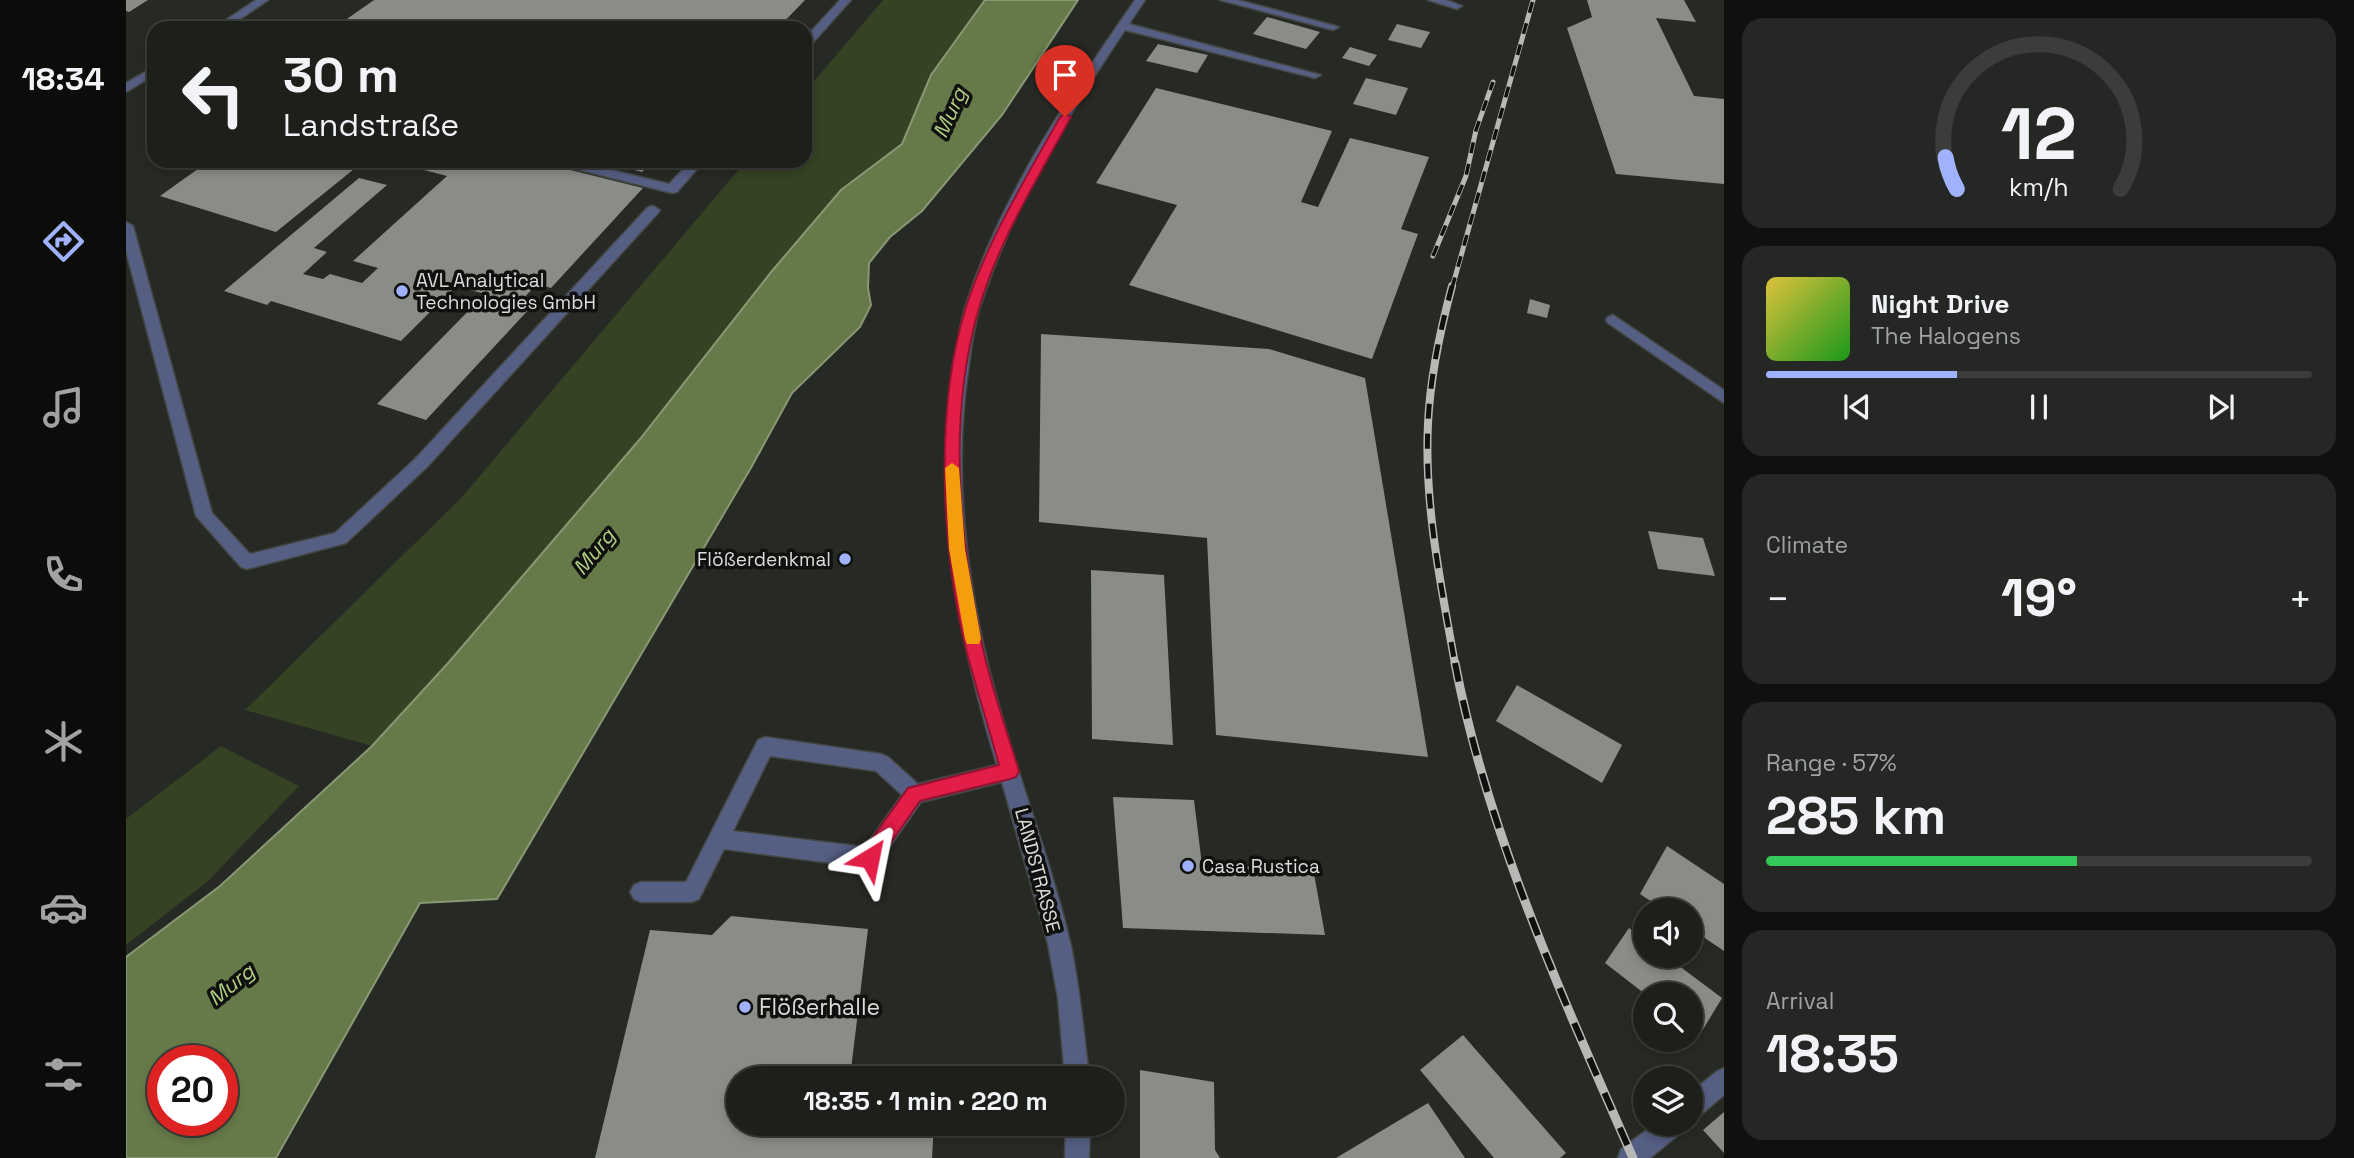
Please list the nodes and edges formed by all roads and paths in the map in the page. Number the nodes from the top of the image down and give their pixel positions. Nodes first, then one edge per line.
1 (263, 0) edge
2 (846, 0) edge
3 (1140, 0) edge
4 (1225, 0) edge
5 (1433, 0) edge
6 (1457, 6) dead end
7 (231, 21) edge
8 (1122, 26) junction
9 (1333, 27) dead end
10 (812, 37) edge
11 (147, 74) edge
12 (1315, 75) dead end
13 (126, 88) edge
14 (588, 168) edge
15 (692, 168) edge
16 (653, 210) dead end
17 (126, 226) edge
18 (1613, 320) dead end
19 (1724, 398) edge
20 (1010, 771) junction
21 (915, 794) junction
22 (719, 839) junction
23 (641, 892) dead end
24 (1076, 1066) edge
25 (1724, 1080) edge
26 (1703, 1098) edge
27 (1078, 1136) edge
28 (1658, 1136) edge
29 (1077, 1158) edge
30 (1630, 1158) edge

1 - 7 street
2 - 10 street
3 - 8 street, LANDSTRASSE
4 - 9 street
5 - 6 street
8 - 12 street
8 - 20 street, LANDSTRASSE
11 - 13 street
14 - 15 street
16 - 17 street
18 - 19 street
20 - 21 street
20 - 24 street, LANDSTRASSE
21 - 22 street
21 - 22 street
22 - 23 street
25 - 26 street
27 - 29 street
28 - 30 street

